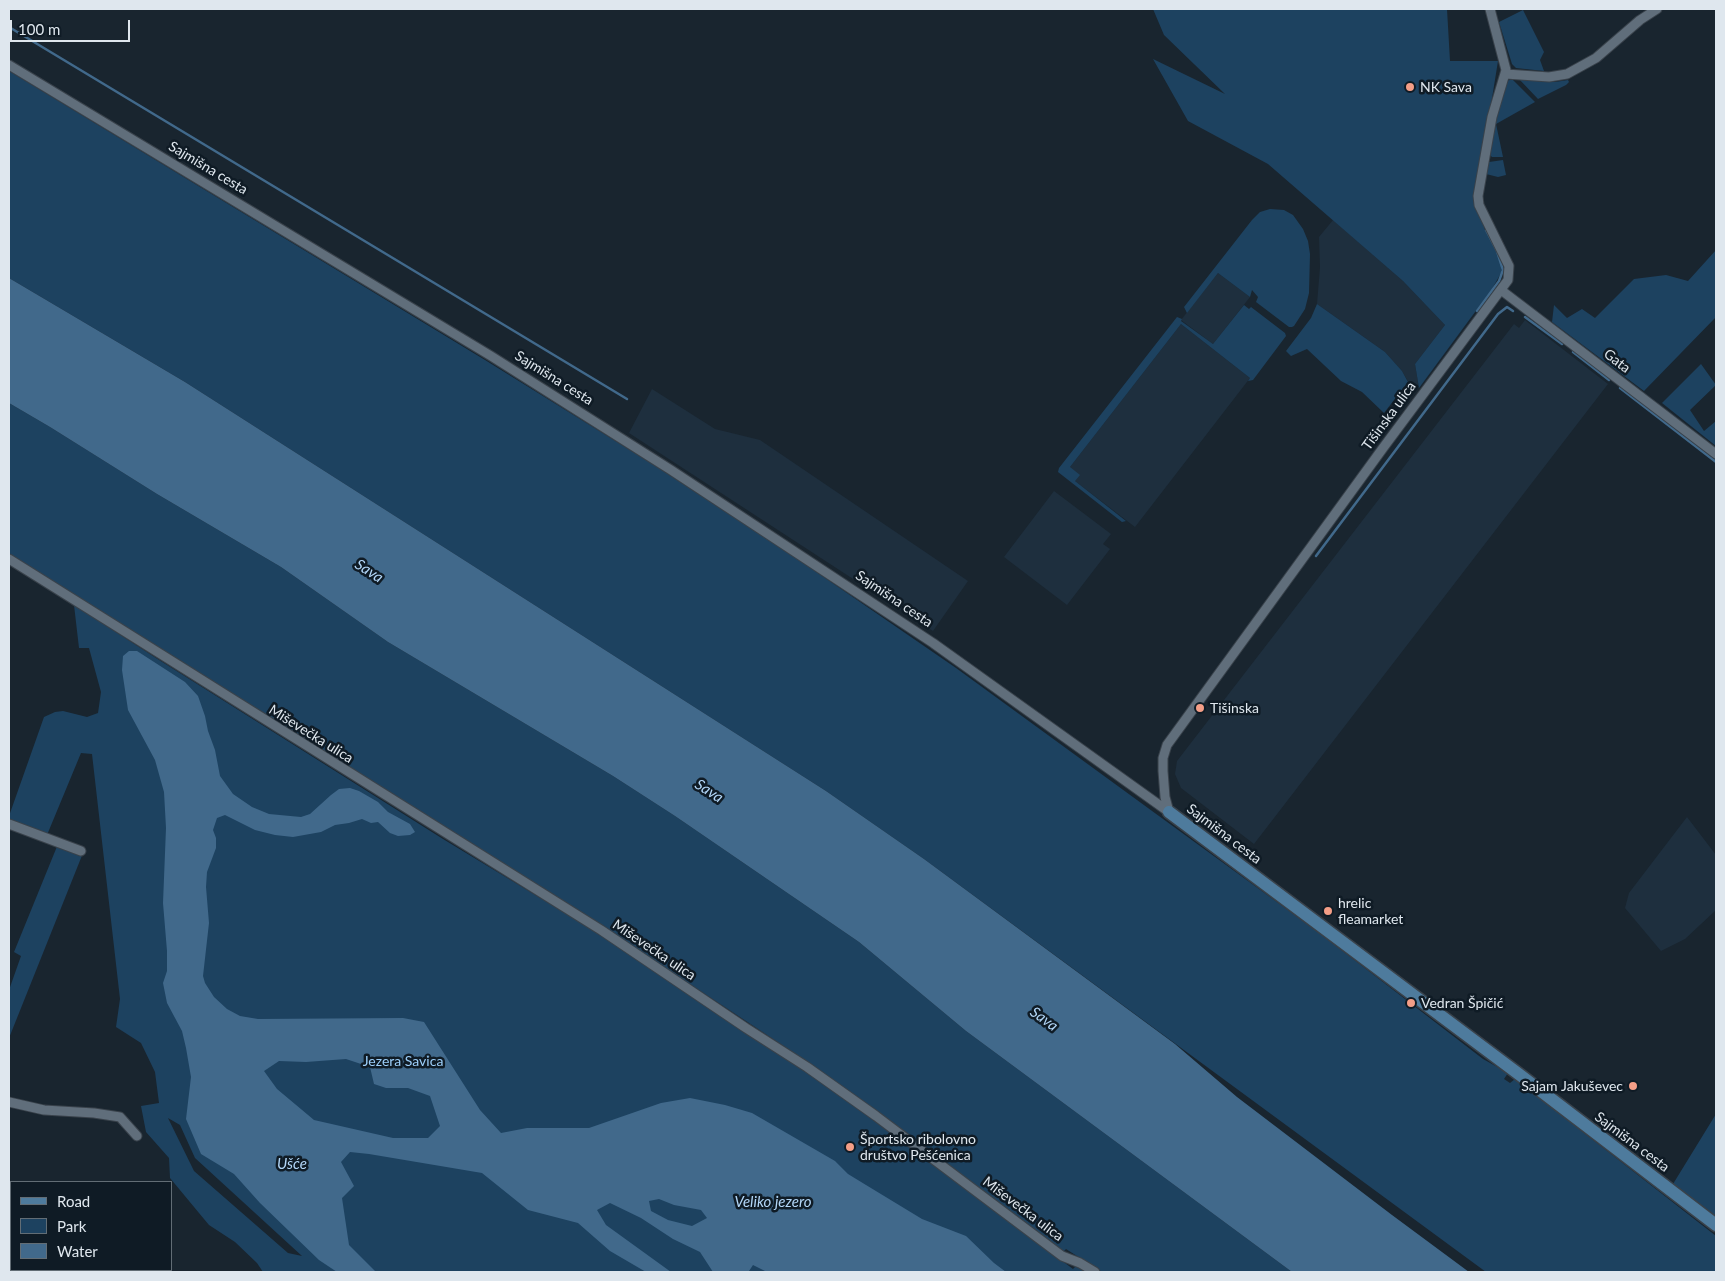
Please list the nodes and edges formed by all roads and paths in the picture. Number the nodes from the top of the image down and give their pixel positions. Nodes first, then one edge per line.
1 (1490, 9) edge
2 (1657, 9) edge
3 (9, 65) edge
4 (1506, 74) junction
5 (1501, 290) junction
6 (1716, 454) edge
7 (9, 560) edge
8 (1170, 812) junction
9 (9, 824) edge
10 (81, 851) dead end
11 (9, 1102) edge
12 (137, 1136) dead end
13 (1716, 1225) edge
14 (1095, 1272) edge

1 - 4 street, Tišinska ulica
2 - 4 street
3 - 8 street, Sajmišna cesta
4 - 5 street, Tišinska ulica
5 - 6 street, Gata
5 - 8 street, Tišinska ulica
7 - 14 street, Miševečka ulica
8 - 13 street, Sajmišna cesta
9 - 10 street
11 - 12 street

